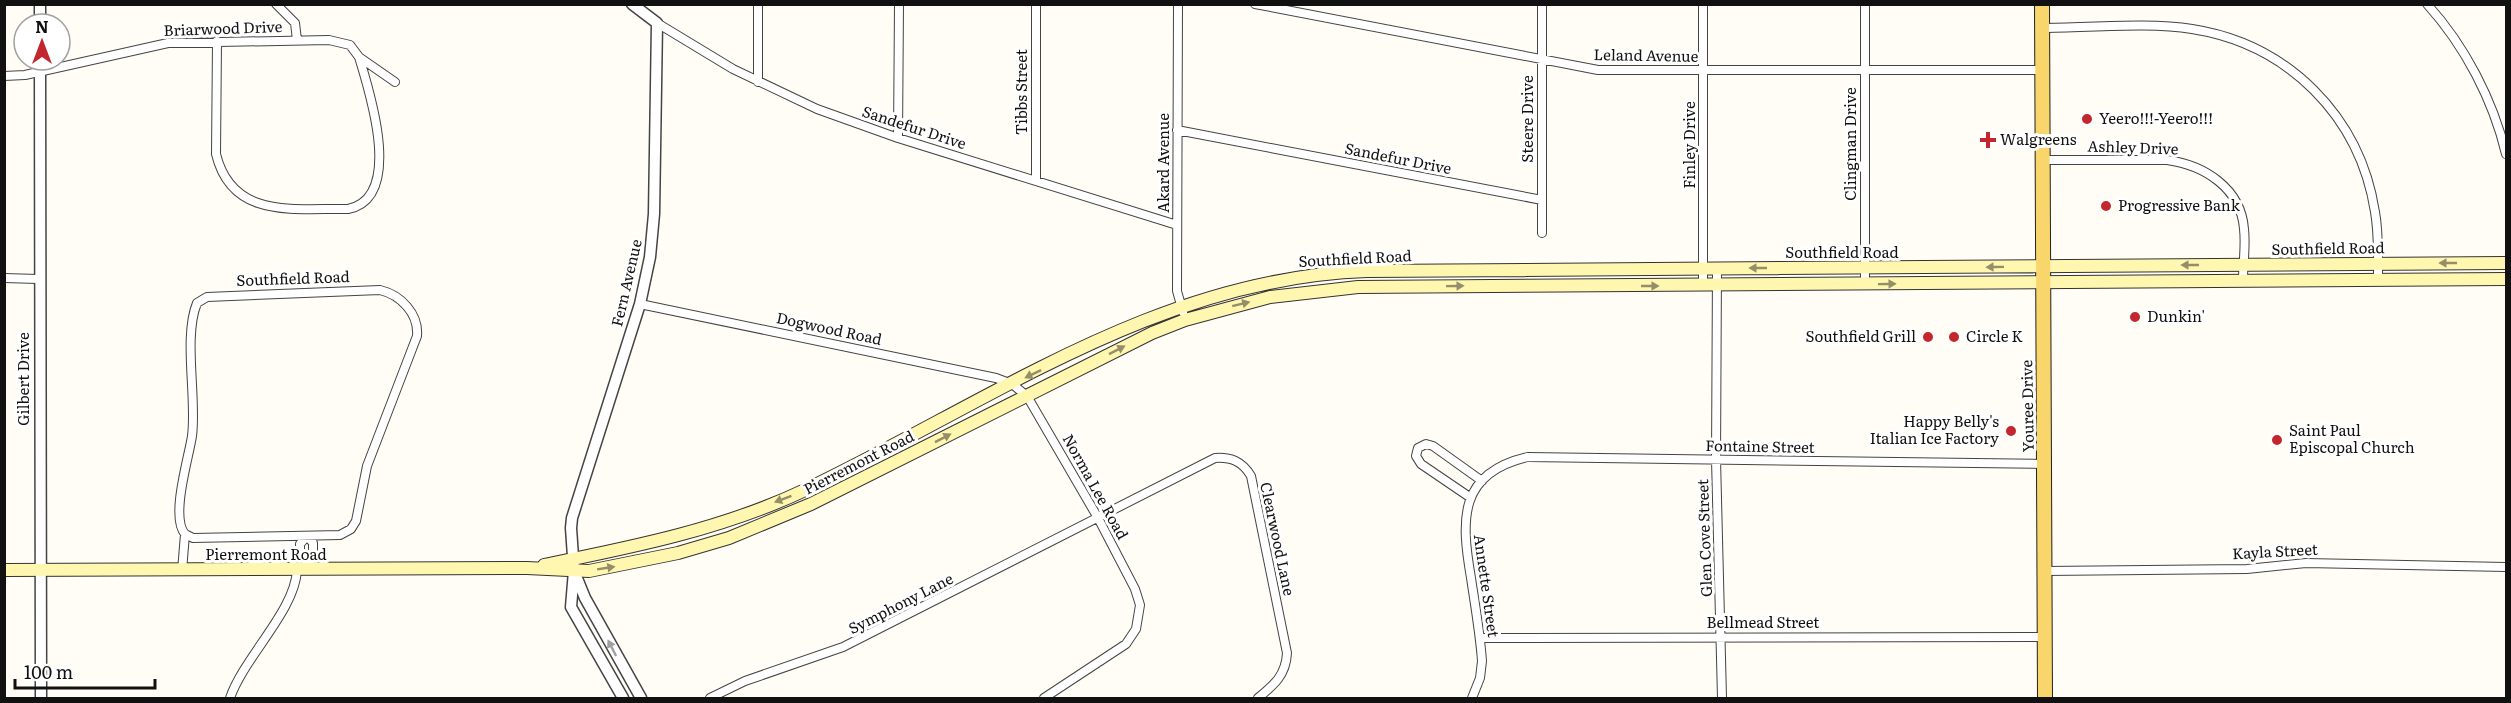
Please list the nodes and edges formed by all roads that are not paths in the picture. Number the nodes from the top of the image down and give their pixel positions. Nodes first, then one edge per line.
1 (276, 4) edge
2 (632, 4) edge
3 (758, 4) edge
4 (899, 4) edge
5 (1036, 4) edge
6 (1178, 4) edge
7 (1255, 4) edge
8 (1542, 4) edge
9 (1703, 4) edge
10 (1865, 4) edge
11 (2042, 4) edge
12 (2427, 4) edge
13 (657, 23) junction
14 (2042, 28) junction
15 (297, 40) junction
16 (217, 41) junction
17 (359, 57) junction
18 (72, 59) edge
19 (1542, 60) junction
20 (1703, 70) junction
21 (1865, 70) junction
22 (2043, 70) junction
23 (30, 72) edge
24 (40, 72) edge
25 (4, 76) edge
26 (395, 82) dead end
27 (758, 82) junction
28 (2496, 120) junction
29 (2506, 120) edge
30 (1178, 130) junction
31 (898, 138) junction
32 (2506, 154) edge
33 (2043, 160) junction
34 (1036, 180) junction
35 (1542, 200) junction
36 (1177, 225) junction
37 (1542, 232) dead end
38 (2506, 263) edge
39 (2378, 264) junction
40 (2426, 264) junction
41 (2220, 265) junction
42 (2243, 265) junction
43 (2042, 266) junction
44 (1703, 268) junction
45 (1717, 268) junction
46 (1865, 268) junction
47 (1433, 270) junction
48 (1540, 270) junction
49 (1299, 277) junction
50 (4, 278) edge
51 (38, 279) junction
52 (2425, 279) junction
53 (2506, 279) edge
54 (2243, 280) junction
55 (2378, 280) junction
56 (2218, 281) junction
57 (2043, 282) junction
58 (1865, 284) junction
59 (1703, 285) junction
60 (1717, 285) junction
61 (1433, 286) junction
62 (1540, 286) junction
63 (1300, 292) junction
64 (640, 304) junction
65 (1181, 305) junction
66 (1185, 320) junction
67 (1012, 384) junction
68 (1027, 396) junction
69 (967, 407) junction
70 (976, 421) junction
71 (1716, 459) junction
72 (2045, 464) junction
73 (1482, 481) junction
74 (805, 490) junction
75 (1471, 498) junction
76 (811, 504) junction
77 (1098, 518) junction
78 (184, 534) junction
79 (307, 536) junction
80 (573, 565) junction
81 (2506, 567) edge
82 (304, 568) junction
83 (4, 570) edge
84 (39, 570) junction
85 (182, 571) junction
86 (2045, 571) junction
87 (1721, 636) junction
88 (2045, 637) junction
89 (1480, 638) junction
90 (41, 699) edge
91 (230, 699) edge
92 (623, 699) edge
93 (641, 699) edge
94 (710, 699) edge
95 (1044, 699) edge
96 (1258, 699) edge
97 (1472, 699) edge
98 (1722, 699) edge
99 (2044, 699) edge

1 - 15 street
2 - 13 street
3 - 27 street
4 - 31 street
5 - 34 street, Tibbs Street
6 - 30 street, Akard Avenue
7 - 19 street, Leland Avenue
8 - 19 street, Steere Drive
9 - 20 street, Finley Drive
10 - 21 street, Clingman Drive
11 - 14 main road, Youree Drive
12 - 28 street
13 - 27 street, Sandefur Drive
13 - 64 street, Fern Avenue
14 - 22 main road, Youree Drive
14 - 39 street
15 - 16 street, Briarwood Drive
15 - 17 street, Briarwood Drive
16 - 17 street
16 - 18 street, Briarwood Drive
17 - 26 street, Briarwood Drive
19 - 20 street, Leland Avenue
19 - 35 street, Steere Drive
20 - 21 street, Leland Avenue
20 - 44 street, Finley Drive
21 - 22 street, Leland Avenue
21 - 46 street, Clingman Drive
22 - 33 main road, Youree Drive
23 - 25 street, Briarwood Drive
24 - 51 street, Gilbert Drive
27 - 31 street, Sandefur Drive
28 - 29 street
28 - 32 street
30 - 35 street, Sandefur Drive
30 - 36 street, Akard Avenue
31 - 34 street, Sandefur Drive
33 - 42 street, Ashley Drive
33 - 43 main road, Youree Drive
34 - 36 street, Sandefur Drive
35 - 37 street, Steere Drive
36 - 65 street, Akard Avenue
38 -> 40 main road, Southfield Road
39 - 40 main road, Southfield Road
39 - 42 main road, Southfield Road
39 - 55 street
40 - 52 main road
41 - 42 main road, Southfield Road
41 -> 43 main road, Southfield Road
41 - 56 street
42 - 54 street, Ashley Drive
43 -> 46 main road, Southfield Road
43 - 57 main road, Youree Drive
44 - 45 main road, Southfield Road
44 - 48 main road, Southfield Road
44 - 59 street, Finley Drive
46 -> 45 main road, Southfield Road
45 - 60 street, Glen Cove Street
46 - 58 street, Clingman Drive
47 - 48 main road, Southfield Road
47 - 49 main road, Southfield Road
47 - 61 main road
48 - 62 main road
49 - 63 main road
49 - 65 main road, Southfield Road
50 - 51 street
51 - 84 street, Gilbert Drive
52 - 53 main road, Southfield Road
52 - 55 main road, Southfield Road
54 - 55 main road, Southfield Road
54 - 56 main road, Southfield Road
56 - 57 main road, Southfield Road
58 -> 57 main road, Southfield Road
57 - 72 main road, Youree Drive
58 - 60 main road, Southfield Road
59 - 60 main road, Southfield Road
62 -> 59 main road, Southfield Road
60 - 71 street, Glen Cove Street
61 -> 62 main road, Southfield Road
61 - 63 main road, Southfield Road
66 -> 63 main road, Southfield Road
64 - 67 street, Dogwood Road
64 - 80 street, Fern Avenue
65 - 66 street, Akard Avenue
65 -> 67 main road, Pierremont Road
68 -> 66 main road, Pierremont Road
67 - 68 street, Norma Lee Road
67 - 69 main road, Pierremont Road
68 - 70 main road, Pierremont Road
68 - 77 street, Norma Lee Road
69 - 70 main road
69 - 74 main road, Pierremont Road
76 -> 70 main road, Pierremont Road
71 - 72 street, Fontaine Street
71 - 73 street, Fontaine Street
71 - 87 street, Glen Cove Street
72 - 86 main road, Youree Drive
73 - 75 street, Annette Street
73 - 75 street
74 - 76 main road
74 -> 80 main road, Pierremont Road
75 - 89 street, Annette Street
80 -> 76 main road, Pierremont Road
77 - 94 street, Symphony Lane
77 - 95 street, Norma Lee Road
77 - 96 street, Clearwood Lane
78 - 79 street
78 - 79 street, Southfield Road
78 - 85 street
79 - 82 street
80 - 82 main road, Pierremont Road
80 - 92 street, Fern Avenue
93 -> 80 street, Fern Avenue
81 - 86 street, Kayla Street
82 - 85 main road, Pierremont Road
82 - 91 street
83 - 84 main road, Pierremont Road
84 - 85 main road, Pierremont Road
84 - 90 street, Gilbert Drive
86 - 88 main road, Youree Drive
87 - 88 street, Bellmead Street
87 - 89 street, Bellmead Street
87 - 98 street, Glen Cove Street
88 - 99 main road, Youree Drive
89 - 97 street, Annette Street

